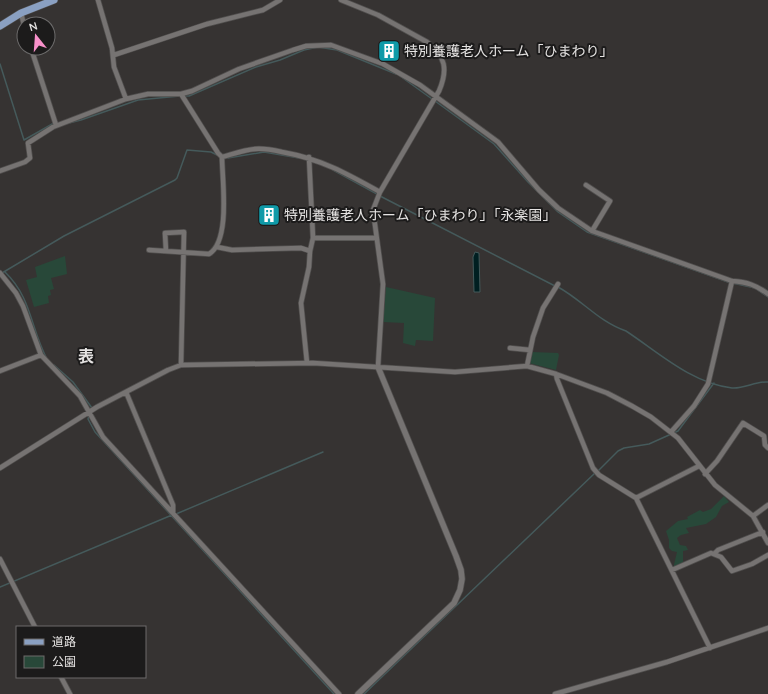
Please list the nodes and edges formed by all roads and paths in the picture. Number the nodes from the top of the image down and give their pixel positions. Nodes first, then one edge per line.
1 (54, 0) edge
2 (98, 0) edge
3 (280, 0) edge
4 (341, 0) edge
5 (41, 3) edge
6 (21, 13) junction
7 (22, 16) edge
8 (0, 26) edge
9 (34, 56) edge
10 (114, 56) junction
11 (181, 94) junction
12 (435, 98) junction
13 (126, 99) junction
14 (56, 125) junction
15 (222, 157) junction
16 (309, 157) junction
17 (0, 171) edge
18 (586, 185) dead end
19 (380, 192) junction
20 (592, 231) junction
21 (313, 238) junction
22 (376, 238) junction
23 (217, 247) junction
24 (149, 250) dead end
25 (166, 250) junction
26 (310, 251) junction
27 (184, 252) junction
28 (0, 273) edge
29 (732, 280) junction
30 (558, 284) dead end
31 (768, 294) edge
32 (510, 348) dead end
33 (530, 350) junction
34 (41, 355) junction
35 (307, 363) junction
36 (181, 366) junction
37 (527, 366) junction
38 (378, 368) junction
39 (0, 371) edge
40 (556, 374) junction
41 (126, 392) junction
42 (90, 411) junction
43 (671, 432) junction
44 (768, 448) edge
45 (699, 466) junction
46 (0, 468) edge
47 (705, 474) junction
48 (636, 498) junction
49 (768, 505) edge
50 (173, 513) junction
51 (753, 516) junction
52 (763, 532) junction
53 (768, 543) edge
54 (714, 554) junction
55 (768, 554) edge
56 (0, 559) edge
57 (672, 570) junction
58 (34, 626) edge
59 (768, 628) edge
60 (710, 648) junction
61 (62, 678) edge
62 (70, 694) edge
63 (338, 694) edge
64 (358, 694) edge
65 (555, 694) edge

1 - 5 main road
2 - 10 street
3 - 10 street
4 - 12 street
5 - 6 main road
6 - 7 street
6 - 8 main road
9 - 14 street
10 - 13 street
11 - 12 street
11 - 13 street
11 - 15 street
12 - 19 street
12 - 20 street
13 - 14 street
14 - 17 street
15 - 16 street
15 - 23 street
16 - 19 street
16 - 21 street
18 - 20 street
19 - 22 street
20 - 29 street
21 - 22 street
21 - 26 street
22 - 38 street
23 - 26 street
23 - 27 street
24 - 25 street
25 - 27 street
25 - 27 street
26 - 35 street
27 - 36 street
28 - 34 street
29 - 31 street
29 - 43 street
30 - 33 street
32 - 33 street
33 - 37 street
34 - 39 street
34 - 42 street
35 - 36 street
35 - 38 street
36 - 41 street
37 - 38 street
37 - 40 street
38 - 64 street
40 - 43 street
40 - 48 street
41 - 42 street
41 - 50 street
42 - 46 street
42 - 50 street
43 - 45 street
44 - 47 street
45 - 47 street
45 - 48 street
47 - 51 street
48 - 57 street
49 - 51 street
50 - 63 street
51 - 52 street
52 - 53 street
52 - 54 street
54 - 55 street
54 - 57 street
56 - 58 street
57 - 60 street
59 - 60 street
60 - 65 street
61 - 62 street

